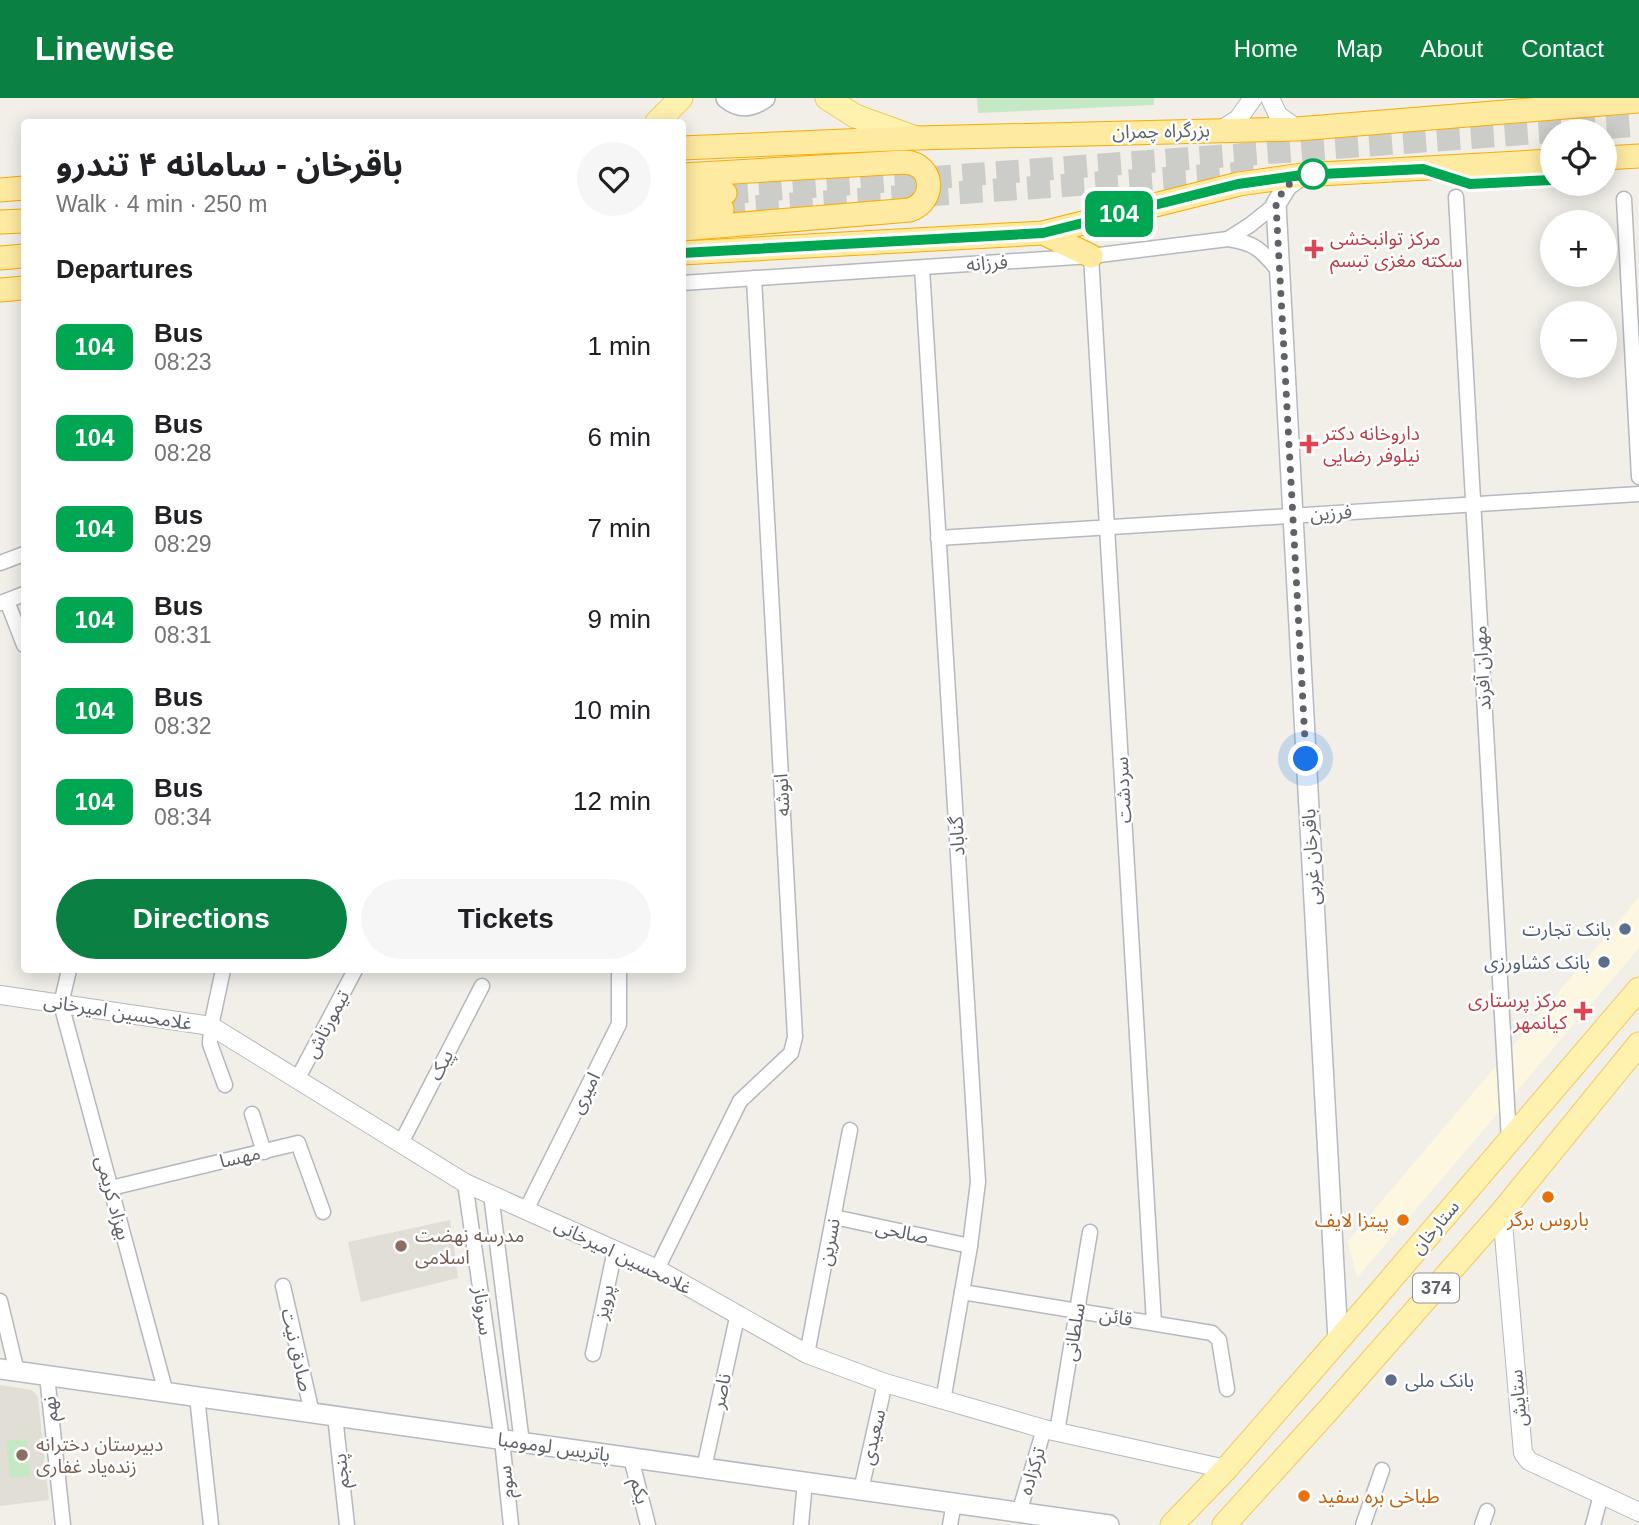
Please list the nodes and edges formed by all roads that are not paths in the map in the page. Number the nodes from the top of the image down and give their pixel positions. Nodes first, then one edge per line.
1 (681, 98) edge
2 (726, 98) edge
3 (765, 98) edge
4 (827, 98) edge
5 (1253, 98) edge
6 (1270, 98) edge
7 (1639, 101) edge
8 (660, 119) edge
9 (1297, 129) junction
10 (1221, 130) junction
11 (916, 138) junction
12 (686, 148) edge
13 (1639, 156) edge
14 (1617, 157) edge
15 (1540, 162) edge
16 (686, 175) edge
17 (1302, 175) junction
18 (21, 188) edge
19 (0, 190) edge
20 (686, 196) edge
21 (1456, 197) dead end
22 (1624, 199) dead end
23 (1276, 204) junction
24 (686, 211) edge
25 (21, 221) edge
26 (0, 222) edge
27 (686, 229) edge
28 (1043, 233) junction
29 (1228, 239) junction
30 (686, 253) edge
31 (21, 256) edge
32 (1091, 256) junction
33 (0, 258) edge
34 (922, 268) junction
35 (1279, 271) junction
36 (754, 278) junction
37 (686, 283) edge
38 (21, 288) edge
39 (0, 290) edge
40 (1639, 477) edge
41 (1639, 494) edge
42 (1473, 504) junction
43 (1292, 515) junction
44 (1107, 527) junction
45 (939, 538) junction
46 (21, 555) edge
47 (0, 564) edge
48 (21, 595) edge
49 (4, 602) edge
50 (21, 639) edge
51 (67, 973) edge
52 (222, 973) edge
53 (353, 973) edge
54 (618, 973) edge
55 (482, 986) dead end
56 (1639, 989) edge
57 (0, 995) edge
58 (61, 1004) junction
59 (1639, 1018) edge
60 (1611, 1022) junction
61 (211, 1026) junction
62 (1636, 1048) edge
63 (298, 1078) junction
64 (225, 1085) dead end
65 (252, 1114) dead end
66 (850, 1130) dead end
67 (1509, 1140) junction
68 (401, 1143) junction
69 (264, 1152) junction
70 (465, 1183) junction
71 (111, 1188) junction
72 (491, 1194) junction
73 (526, 1210) junction
74 (323, 1212) dead end
75 (1502, 1212) junction
76 (834, 1217) junction
77 (1090, 1232) dead end
78 (970, 1246) junction
79 (615, 1250) junction
80 (657, 1269) junction
81 (283, 1286) dead end
82 (962, 1292) junction
83 (0, 1301) edge
84 (505, 1309) junction
85 (1077, 1311) junction
86 (483, 1312) junction
87 (738, 1313) junction
88 (1154, 1323) junction
89 (507, 1327) junction
90 (486, 1331) junction
91 (1338, 1340) junction
92 (593, 1354) dead end
93 (807, 1354) junction
94 (8, 1371) edge
95 (47, 1376) junction
96 (885, 1383) junction
97 (1227, 1389) dead end
98 (166, 1393) junction
99 (197, 1397) junction
100 (943, 1401) junction
101 (312, 1413) junction
102 (335, 1416) junction
103 (1051, 1431) junction
104 (502, 1440) junction
105 (522, 1443) junction
106 (631, 1458) junction
107 (705, 1468) junction
108 (1226, 1469) junction
109 (1382, 1470) dead end
110 (805, 1482) junction
111 (861, 1490) junction
112 (1601, 1495) junction
113 (954, 1503) junction
114 (1639, 1511) edge
115 (1019, 1513) junction
116 (63, 1525) edge
117 (211, 1525) edge
118 (347, 1525) edge
119 (511, 1525) edge
120 (648, 1525) edge
121 (801, 1525) edge
122 (950, 1525) edge
123 (1109, 1525) edge
124 (1172, 1525) edge
125 (1224, 1525) edge
126 (1363, 1525) edge
127 (1593, 1525) edge

1 - 8 main road
2 - 3 main road
4 - 11 main road
5 - 10 street
6 - 9 street
7 - 9 highway, بزرگراه چمران
9 - 10 highway, بزرگراه چمران
10 - 11 highway, بزرگراه چمران
11 - 12 highway, بزرگراه چمران
13 - 14 highway
15 - 17 highway
16 - 27 highway
17 - 23 main road
17 - 28 highway
18 - 19 highway
20 - 24 highway
21 - 42 street, مهران آفرند
22 - 40 street
23 - 29 street
23 - 35 main road, باقرخان غربی
25 - 26 highway
28 - 30 highway
28 - 32 highway
29 - 32 street, فرزانه
29 - 35 street, فرزانه
31 - 33 highway
32 - 34 street, فرزانه
32 - 44 street, سردشت
34 - 36 street, فرزانه
34 - 45 street, گناباد
35 - 43 main road, باقرخان غربی
36 - 37 street, فرزانه
36 - 80 street, انوشه
38 - 39 highway
41 - 42 street, فرزین
42 - 43 street, فرزین
42 - 67 street, مهران آفرند
43 - 44 street, فرزین
43 - 91 main road, باقرخان غربی
44 - 45 street, فرزین
44 - 88 street, سردشت
45 - 78 street, گناباد
46 - 47 street
48 - 49 street
49 - 50 street
51 - 58 street
52 - 61 street
53 - 63 street, تیمورتاش
54 - 73 street, امیری
55 - 68 street, پیک
56 - 60 main road, ستارخان / 374
57 - 58 street, غلامحسین امیرخانی
58 - 61 street, غلامحسین امیرخانی
58 - 71 street, بهزاد کریمی
59 - 60 main road
60 - 67 main road, ستارخان / 374
61 - 63 street, غلامحسین امیرخانی
61 - 64 street
62 - 75 main road, ستارخان / 374
63 - 68 street, غلامحسین امیرخانی
65 - 69 street
66 - 76 street, نسرین
67 - 91 main road, ستارخان / 374
68 - 70 street, غلامحسین امیرخانی
69 - 71 street, مهسا
69 - 74 street, مهسا
70 - 72 street, غلامحسین امیرخانی
70 - 86 street, سروناز
71 - 98 street, بهزاد کریمی
72 - 73 street, غلامحسین امیرخانی
72 - 84 street, سروناز
73 - 79 street, غلامحسین امیرخانی
75 - 112 street, ستایش
75 - 125 main road, ستارخان / 374
76 - 78 street, صالحی
76 - 93 street, نسرین
77 - 85 street, سلطانی
78 - 82 street, گناباد
79 - 80 street, غلامحسین امیرخانی
79 - 92 street, پرویز
80 - 87 street, غلامحسین امیرخانی
81 - 101 street, صادق نیت
82 - 85 street, قائن
82 - 100 street, گناباد
83 - 94 street
84 - 86 street
84 - 89 street, سروناز
85 - 88 street, قائن
85 - 103 street, سلطانی
86 - 90 street, سروناز
87 - 93 street, غلامحسین امیرخانی
87 - 107 street, ناصر
88 - 97 street, قائن
89 - 90 street
89 - 105 street, سروناز
90 - 104 street, سروناز
91 - 108 main road, ستارخان / 374
93 - 96 street, غلامحسین امیرخانی
94 - 95 main road, پاتریس لومومبا
95 - 98 main road, پاتریس لومومبا
95 - 116 street, نهم
96 - 100 street, غلامحسین امیرخانی
96 - 111 street, سعیدی
98 - 99 main road, پاتریس لومومبا
99 - 101 main road, پاتریس لومومبا
99 - 117 street
100 - 103 street, غلامحسین امیرخانی
101 - 102 main road, پاتریس لومومبا
102 - 104 main road, پاتریس لومومبا
102 - 118 street, پنجم
103 - 108 street, غلامحسین امیرخانی
103 - 115 street, ترکزاده
104 - 105 main road, پاتریس لومومبا
104 - 119 street, سوم
105 - 106 main road, پاتریس لومومبا
106 - 107 main road, پاتریس لومومبا
106 - 120 street, یکم
107 - 110 main road, پاتریس لومومبا
108 - 124 main road, ستارخان / 374
109 - 126 street
110 - 111 main road, پاتریس لومومبا
110 - 121 street
111 - 113 main road, پاتریس لومومبا
112 - 114 street, ستایش
112 - 127 street
113 - 115 main road, پاتریس لومومبا
113 - 122 street
115 - 123 main road, پاتریس لومومبا

